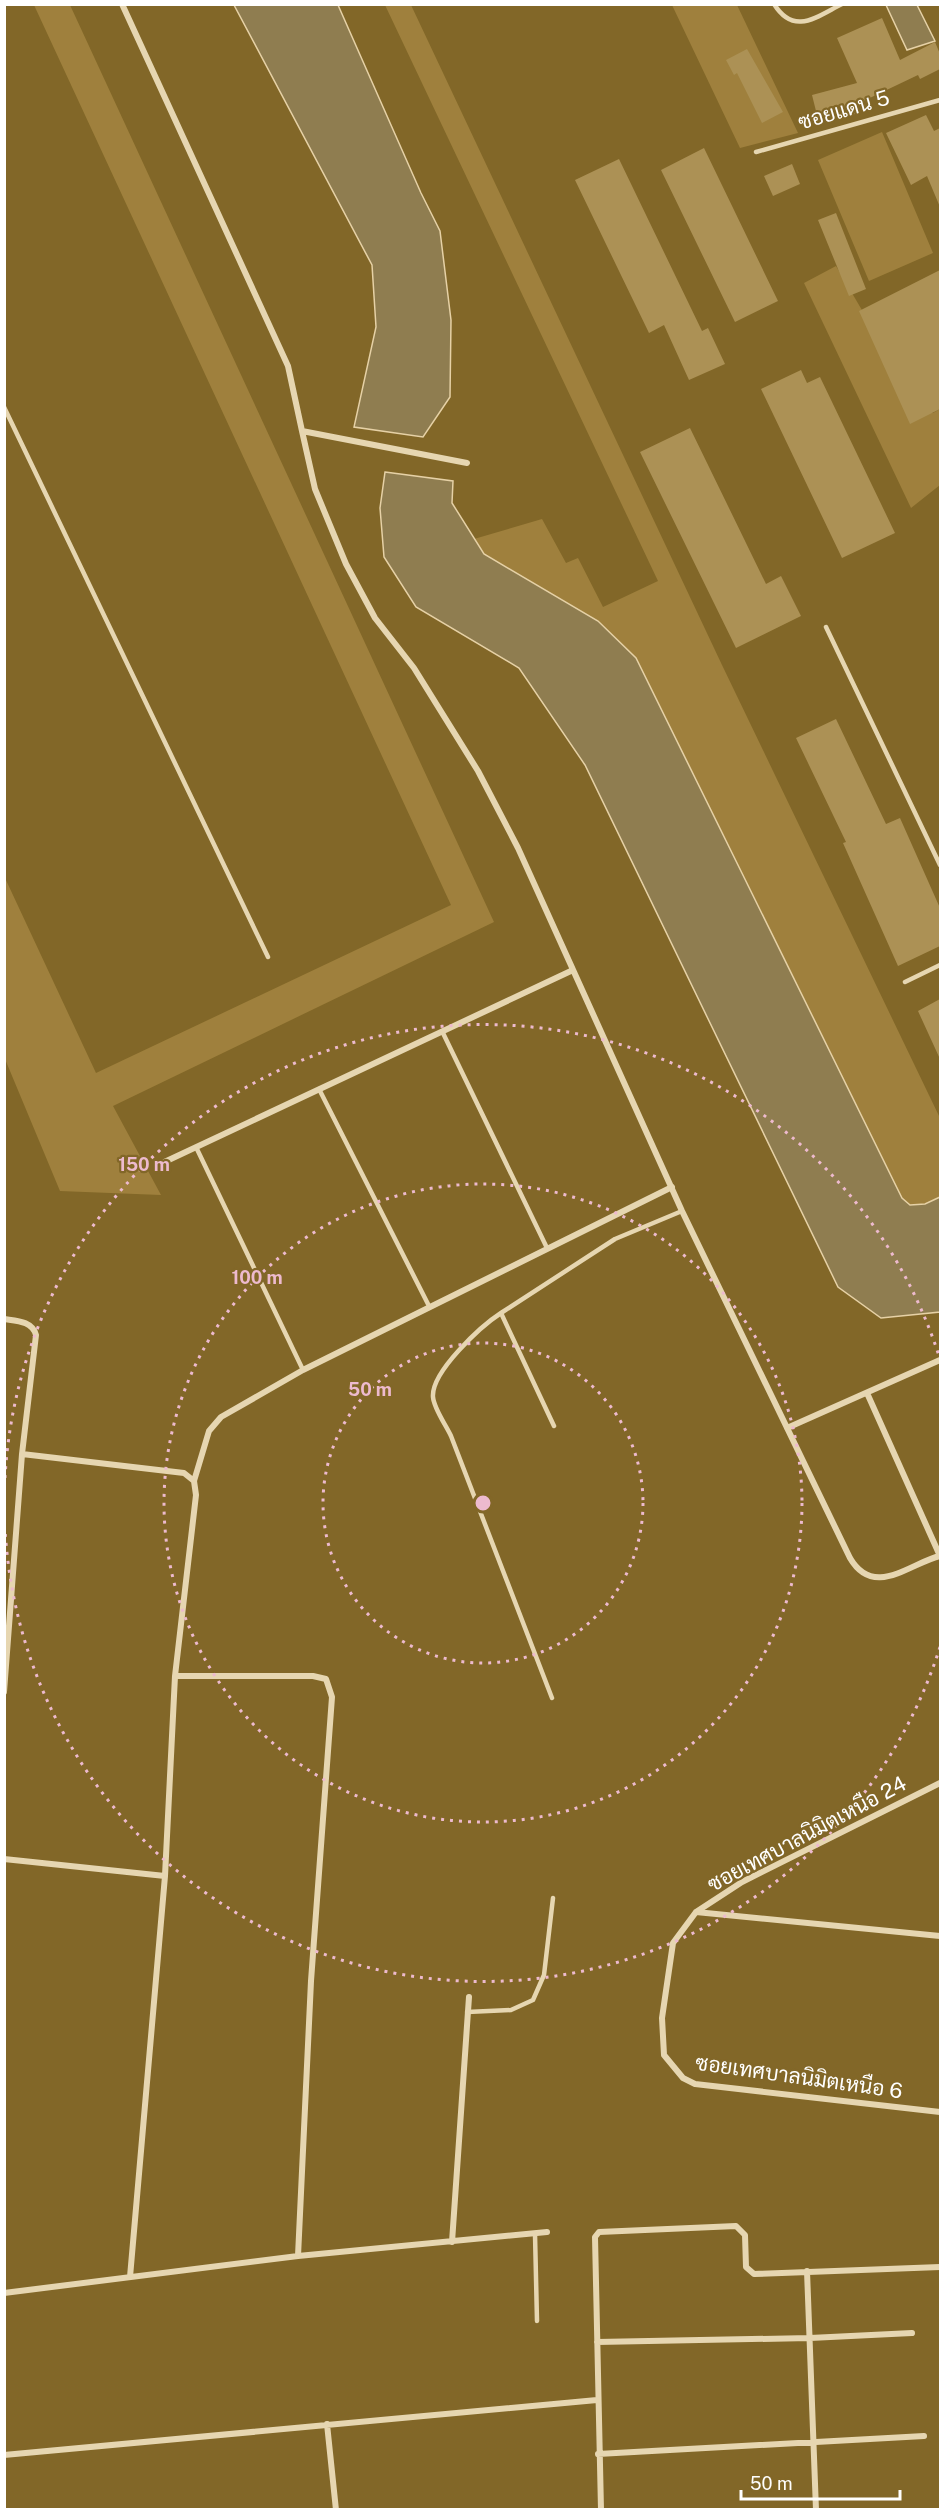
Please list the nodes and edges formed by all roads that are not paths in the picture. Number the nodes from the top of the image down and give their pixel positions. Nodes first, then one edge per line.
1 (122, 4) edge
2 (774, 4) edge
3 (842, 4) edge
4 (940, 100) edge
5 (756, 152) dead end
6 (4, 407) edge
7 (302, 431) junction
8 (467, 463) dead end
9 (826, 627) dead end
10 (940, 865) edge
11 (268, 957) dead end
12 (940, 965) edge
13 (573, 970) junction
14 (904, 982) dead end
15 (442, 1032) junction
16 (319, 1089) junction
17 (196, 1147) junction
18 (158, 1165) dead end
19 (672, 1187) junction
20 (682, 1211) junction
21 (548, 1248) junction
22 (429, 1306) junction
23 (501, 1312) junction
24 (4, 1318) edge
25 (940, 1360) edge
26 (303, 1370) junction
27 (867, 1393) junction
28 (554, 1426) dead end
29 (787, 1428) junction
30 (22, 1454) junction
31 (194, 1481) junction
32 (940, 1556) edge
33 (175, 1676) junction
34 (4, 1692) edge
35 (552, 1698) dead end
36 (940, 1783) edge
37 (4, 1859) edge
38 (165, 1876) junction
39 (553, 1898) dead end
40 (696, 1912) junction
41 (940, 1936) edge
42 (469, 1997) dead end
43 (467, 2012) junction
44 (664, 2055) joint
45 (940, 2112) edge
46 (547, 2232) dead end
47 (535, 2234) junction
48 (452, 2242) junction
49 (298, 2256) junction
50 (940, 2267) edge
51 (807, 2271) junction
52 (130, 2277) junction
53 (4, 2293) edge
54 (537, 2321) dead end
55 (912, 2333) dead end
56 (810, 2338) junction
57 (597, 2342) junction
58 (597, 2400) junction
59 (327, 2424) junction
60 (924, 2436) dead end
61 (815, 2443) junction
62 (598, 2454) junction
63 (4, 2455) edge
64 (336, 2510) edge
65 (601, 2510) edge
66 (816, 2510) edge

1 - 7 street
2 - 3 lane
4 - 5 lane, ซอยแดน 5
6 - 11 lane
7 - 8 street
7 - 13 street
9 - 10 lane
12 - 14 lane
13 - 15 street
13 - 19 street
15 - 16 street
15 - 21 lane
16 - 17 street
16 - 22 lane
17 - 18 street
17 - 26 lane
19 - 20 street
19 - 21 street
20 - 23 lane
20 - 29 street
21 - 22 street
22 - 26 street
23 - 28 lane
23 - 35 lane
24 - 30 street
25 - 27 street
26 - 31 street
27 - 29 street
27 - 32 street
29 - 32 street
30 - 31 street
30 - 34 street
31 - 33 street
33 - 38 street
33 - 49 street
36 - 40 street, ซอยเทศบาลนิมิตเหนือ 24
37 - 38 street
38 - 52 street
39 - 43 lane
40 - 41 street
40 - 44 street, ซอยเทศบาลนิมิตเหนือ 24
42 - 43 street
43 - 48 street
44 - 45 street, ซอยเทศบาลนิมิตเหนือ 6
46 - 47 street
47 - 48 street
47 - 54 lane
48 - 49 street
49 - 52 street
50 - 51 street
51 - 56 street
51 - 57 street
52 - 53 street
55 - 56 street
56 - 57 street
56 - 61 street
57 - 58 street
58 - 59 street
58 - 62 street
59 - 63 street
59 - 64 street
60 - 61 street
61 - 62 street
61 - 66 street
62 - 65 street

